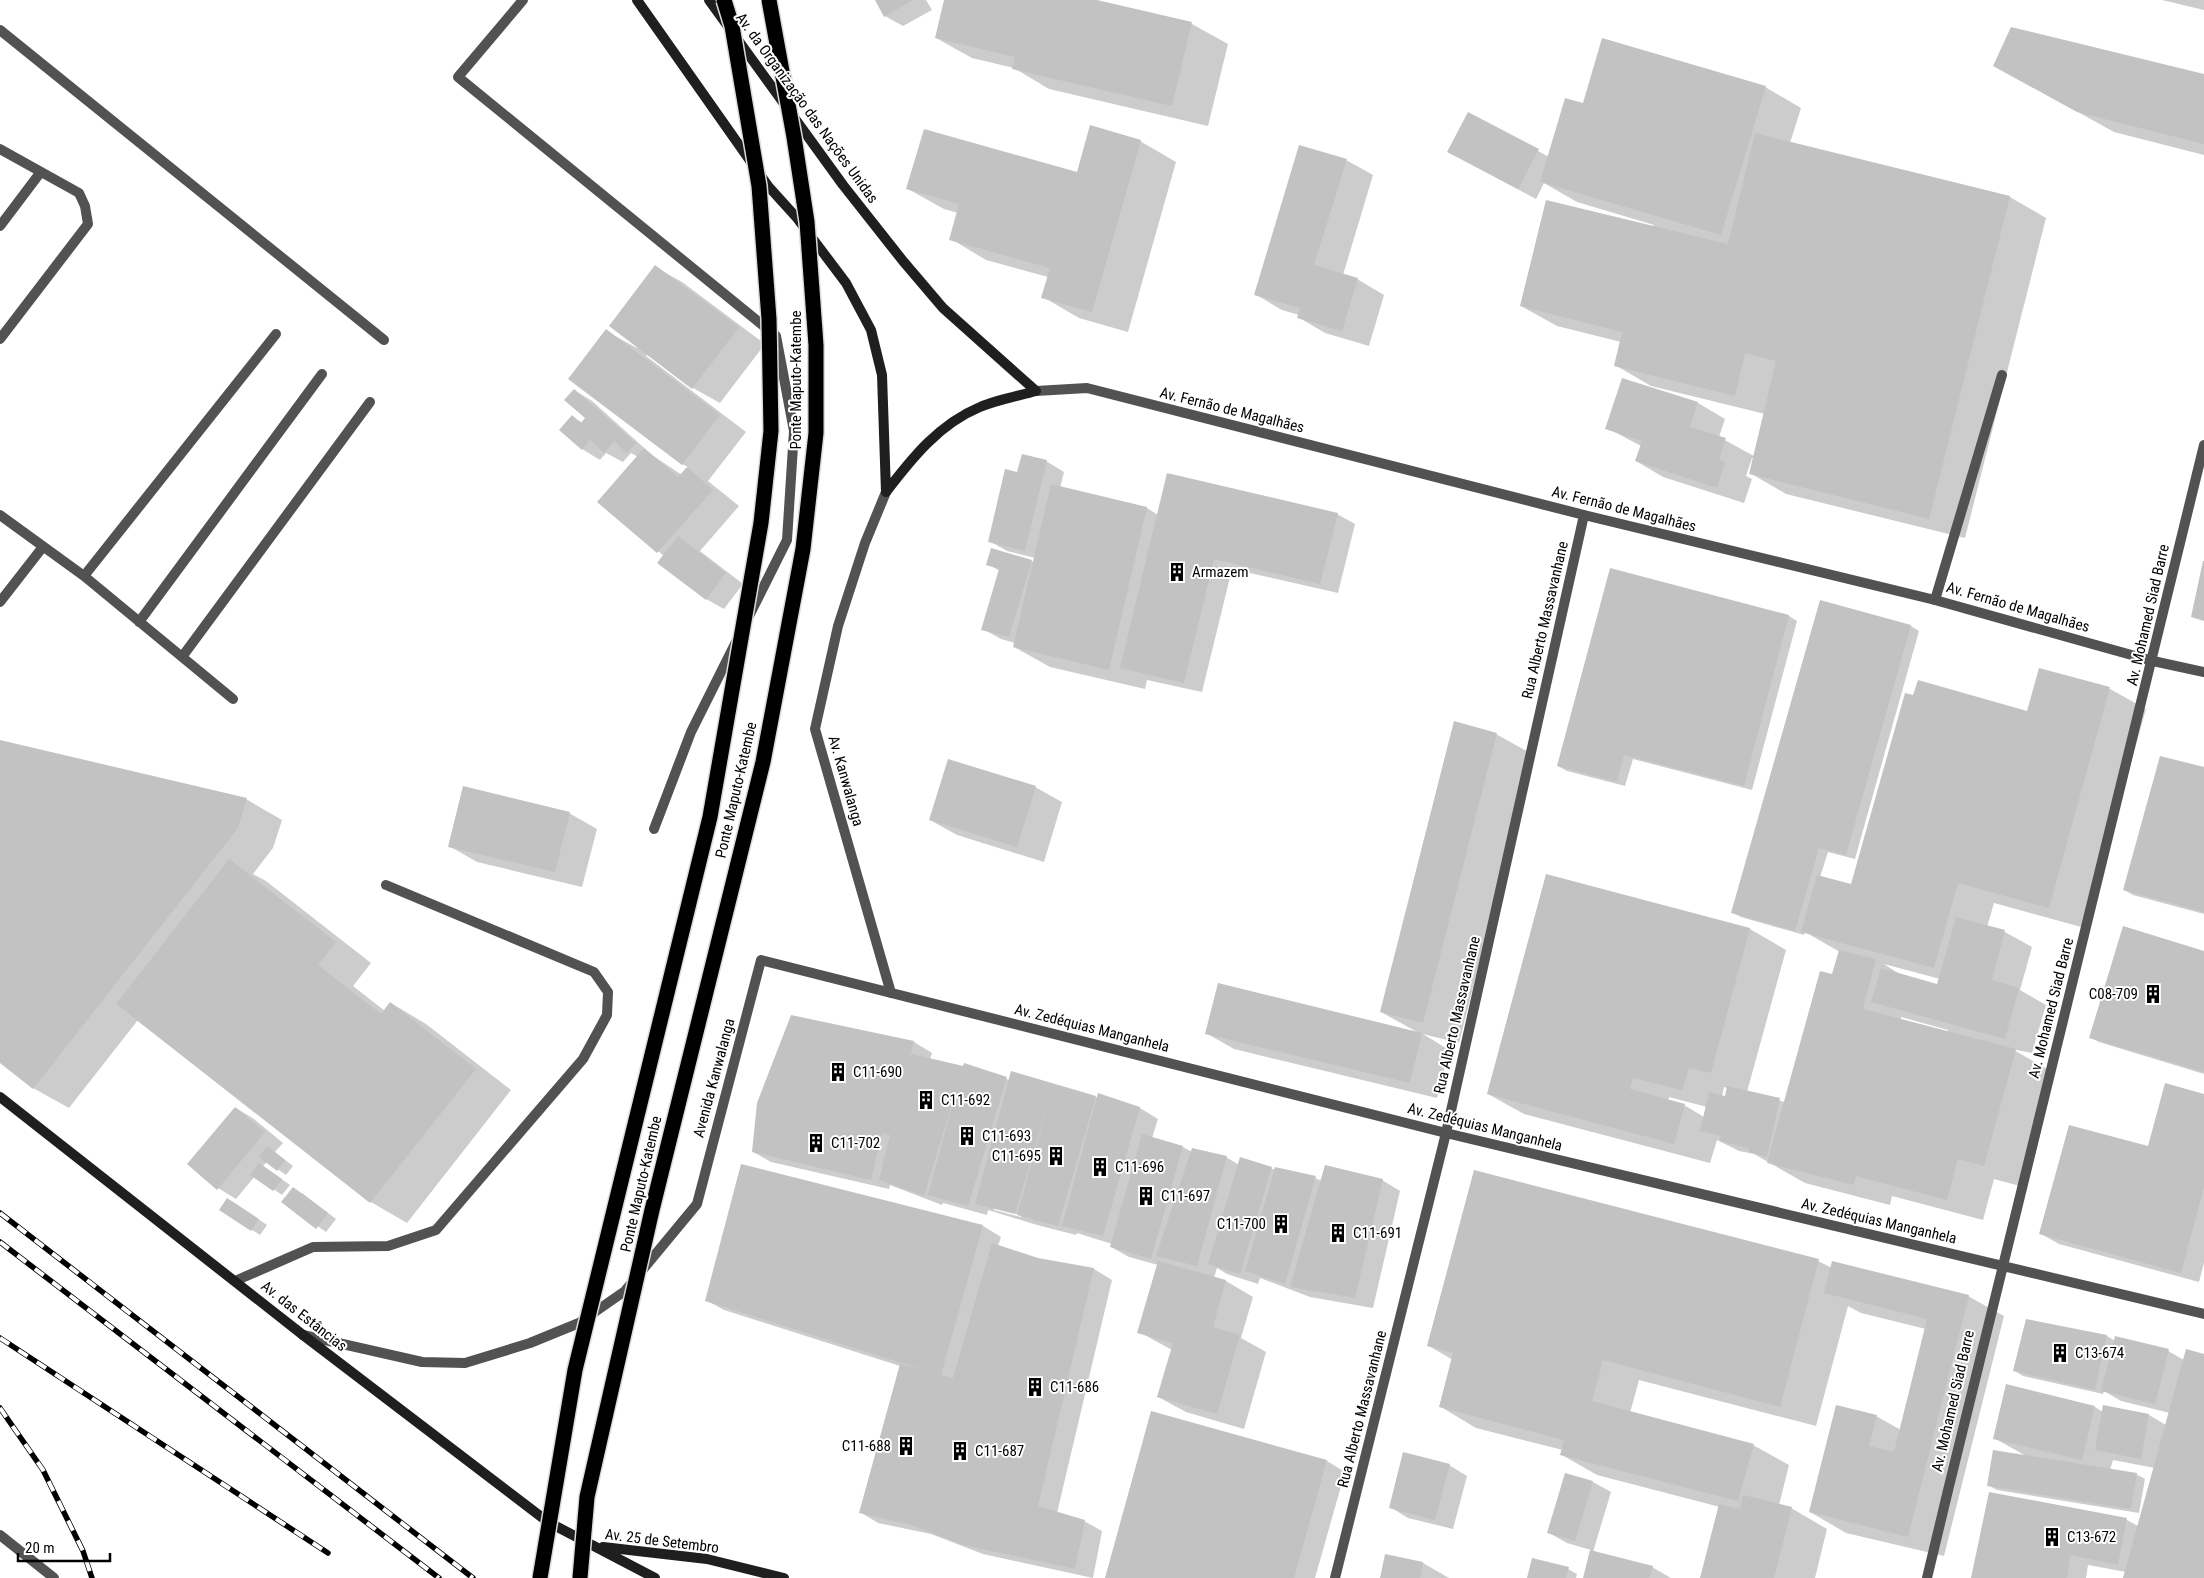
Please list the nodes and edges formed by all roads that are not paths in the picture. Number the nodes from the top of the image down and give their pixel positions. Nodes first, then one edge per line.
1 (523, 0) edge
2 (708, 0) edge
3 (724, 0) edge
4 (768, 0) edge
5 (637, 2) edge
6 (0, 30) edge
7 (0, 149) edge
8 (40, 173) junction
9 (0, 226) edge
10 (276, 334) dead end
11 (0, 338) edge
12 (384, 340) dead end
13 (322, 374) dead end
14 (2002, 375) dead end
15 (1036, 391) junction
16 (370, 402) dead end
17 (2204, 445) edge
18 (886, 492) junction
19 (0, 515) edge
20 (1584, 515) junction
21 (42, 548) junction
22 (84, 576) junction
23 (1935, 600) junction
24 (0, 602) edge
25 (139, 622) junction
26 (182, 657) junction
27 (2153, 661) junction
28 (2204, 672) edge
29 (232, 698) dead end
30 (654, 830) dead end
31 (386, 885) dead end
32 (761, 960) joint
33 (891, 993) junction
34 (0, 1097) edge
35 (5, 1105) edge
36 (1446, 1133) junction
37 (2001, 1266) junction
38 (235, 1281) junction
39 (2204, 1314) edge
40 (303, 1335) junction
41 (0, 1535) edge
42 (597, 1547) junction
43 (54, 1578) edge
44 (540, 1578) edge
45 (580, 1578) edge
46 (655, 1578) edge
47 (784, 1578) edge
48 (1335, 1578) edge
49 (1927, 1578) edge

1 - 30 street
2 - 15 main road, Av. da Organização das Nações Unidas
3 - 44 highway, Ponte Maputo-Katembe, bridge
4 - 45 highway, Ponte Maputo-Katembe, bridge
5 - 18 main road
6 - 12 street
7 - 8 street
8 - 9 street
8 - 11 street
10 - 22 street
13 - 25 street
14 - 23 street
15 - 18 main road
15 - 20 street, Av. Fernão de Magalhães
16 - 26 street
17 - 27 street, Av. Mohamed Siad Barre
18 - 33 street, Av. Kanwalanga
19 - 21 street
20 - 23 street, Av. Fernão de Magalhães
20 - 36 street, Rua Alberto Massavanhane
21 - 22 street
21 - 24 street
22 - 25 street
23 - 27 street, Av. Fernão de Magalhães
25 - 26 street
26 - 29 street
27 - 28 street, Av. Fernão de Magalhães
27 - 37 street, Av. Mohamed Siad Barre
31 - 38 street
32 - 33 street, Av. Zedéquias Manganhela
32 - 40 street, Avenida Kanwalanga
33 - 36 street, Av. Zedéquias Manganhela
34 - 35 main road, Av. das Estâncias
35 - 38 main road, Av. das Estâncias
36 - 37 street, Av. Zedéquias Manganhela
36 - 48 street, Rua Alberto Massavanhane
37 - 39 street, Av. Zedéquias Manganhela
37 - 49 street, Av. Mohamed Siad Barre
38 - 40 main road, Av. das Estâncias
40 - 42 main road, Av. das Estâncias
41 - 43 street
42 - 46 main road, Av. 25 de Setembro
42 - 47 main road, Av. 25 de Setembro

